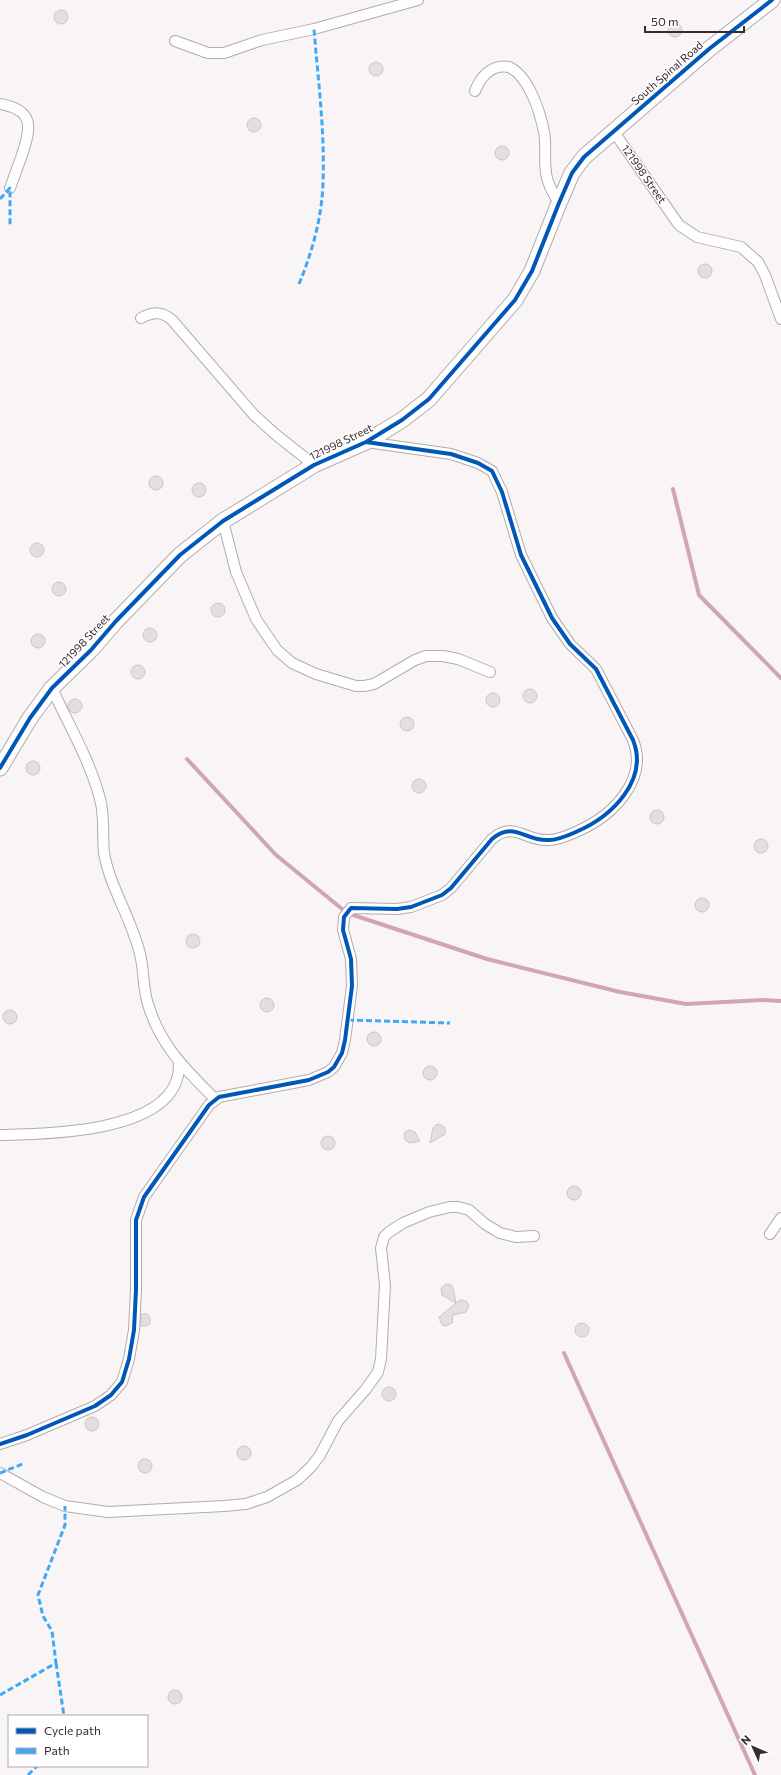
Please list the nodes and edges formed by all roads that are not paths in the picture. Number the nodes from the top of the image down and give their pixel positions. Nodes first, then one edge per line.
1 (418, 0) edge
2 (772, 0) edge
3 (175, 41) dead end
4 (475, 91) dead end
5 (0, 104) edge
6 (614, 132) junction
7 (10, 188) dead end
8 (559, 203) junction
9 (141, 318) dead end
10 (781, 319) edge
11 (366, 442) junction
12 (314, 465) junction
13 (223, 521) junction
14 (490, 672) dead end
15 (52, 688) junction
16 (0, 768) edge
17 (179, 1061) junction
18 (215, 1099) junction
19 (0, 1135) edge
20 (781, 1218) edge
21 (770, 1234) dead end
22 (534, 1236) dead end
23 (0, 1444) edge
24 (0, 1473) edge

1 - 3 street
2 - 6 street, South Spinal Road
4 - 8 street
5 - 7 street
6 - 8 street, 121998 Street
6 - 10 street, 121998 Street
8 - 11 street, 121998 Street
9 - 12 street
11 - 12 street, 121998 Street
11 - 18 street
12 - 13 street, 121998 Street
13 - 14 street
13 - 15 street, 121998 Street
15 - 16 street, 121998 Street
15 - 17 street
17 - 18 street
17 - 19 street
18 - 23 street
20 - 21 street
22 - 24 street

